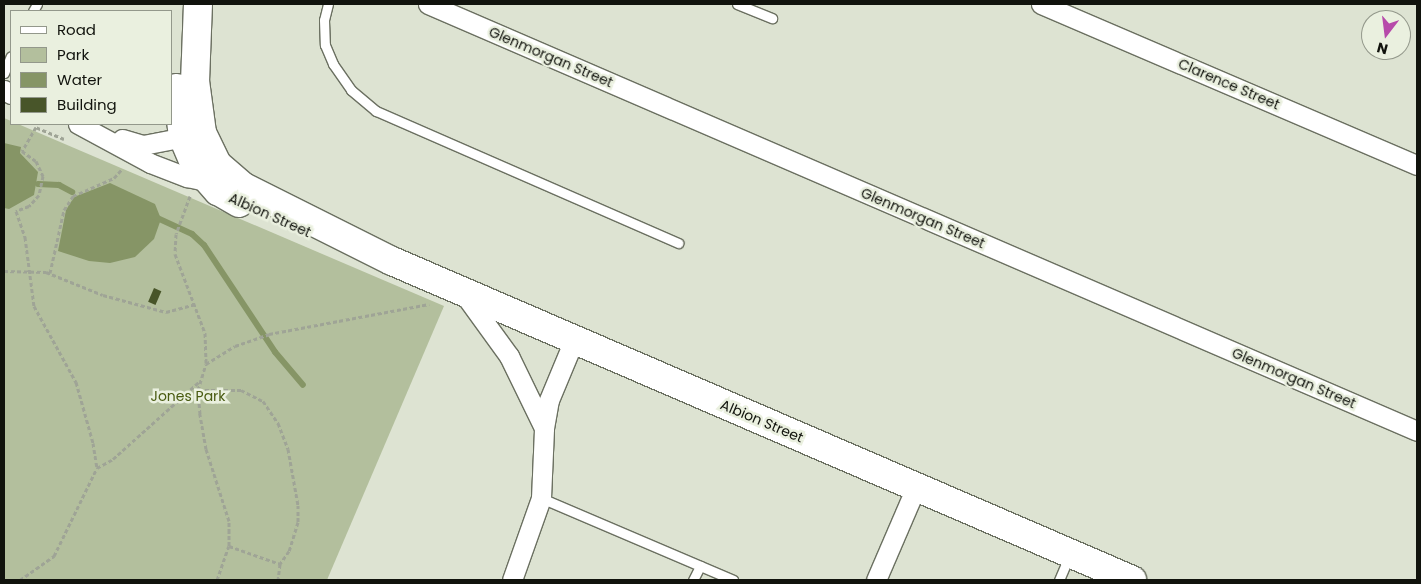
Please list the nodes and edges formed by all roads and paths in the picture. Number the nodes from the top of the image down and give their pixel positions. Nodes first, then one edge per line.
1 (183, 4) edge
2 (198, 4) edge
3 (328, 4) edge
4 (428, 4) edge
5 (738, 4) edge
6 (1041, 4) edge
7 (772, 18) dead end
8 (10, 58) edge
9 (4, 73) edge
10 (80, 125) edge
11 (99, 133) junction
12 (31, 135) dead end
13 (192, 135) junction
14 (1417, 165) edge
15 (123, 168) dead end
16 (206, 180) junction
17 (181, 219) dead end
18 (678, 243) dead end
19 (392, 261) junction
20 (30, 270) junction
21 (4, 271) edge
22 (50, 274) junction
23 (461, 290) junction
24 (433, 303) dead end
25 (193, 305) junction
26 (574, 340) junction
27 (206, 364) junction
28 (200, 380) junction
29 (198, 390) junction
30 (544, 428) junction
31 (1417, 432) edge
32 (97, 468) junction
33 (916, 487) junction
34 (541, 498) junction
35 (229, 546) junction
36 (1070, 554) junction
37 (280, 564) junction
38 (700, 566) junction
39 (20, 580) edge
40 (217, 580) edge
41 (278, 580) edge
42 (512, 580) edge
43 (693, 580) edge
44 (733, 580) edge
45 (876, 580) edge
46 (1059, 580) edge
47 (1132, 580) edge

1 - 13 main road
2 - 13 main road
3 - 18 lane
4 - 31 street, Glenmorgan Street
5 - 7 lane
6 - 14 street, Clarence Street
8 - 9 lane
10 - 11 street, Albion Street
11 - 13 street, Albion Street
11 - 16 street, Albion Street
12 - 20 path
13 - 16 main road
13 - 19 main road, Albion Street
15 - 22 path
16 - 19 main road, Albion Street
17 - 25 path
19 - 23 main road, Albion Street
20 - 21 path
20 - 22 path
20 - 32 path
22 - 25 path
23 - 26 main road, Albion Street
23 - 30 street
24 - 27 path
25 - 27 path
26 - 30 street
26 - 33 main road, Albion Street
27 - 28 path
28 - 29 path
28 - 32 path
29 - 35 path
29 - 37 path
30 - 34 street
32 - 39 path
33 - 36 main road, Albion Street
33 - 45 street
34 - 38 lane
34 - 42 street
35 - 37 path
35 - 40 path
36 - 46 lane
36 - 47 main road, Albion Street
37 - 41 path
38 - 43 lane
38 - 44 lane

